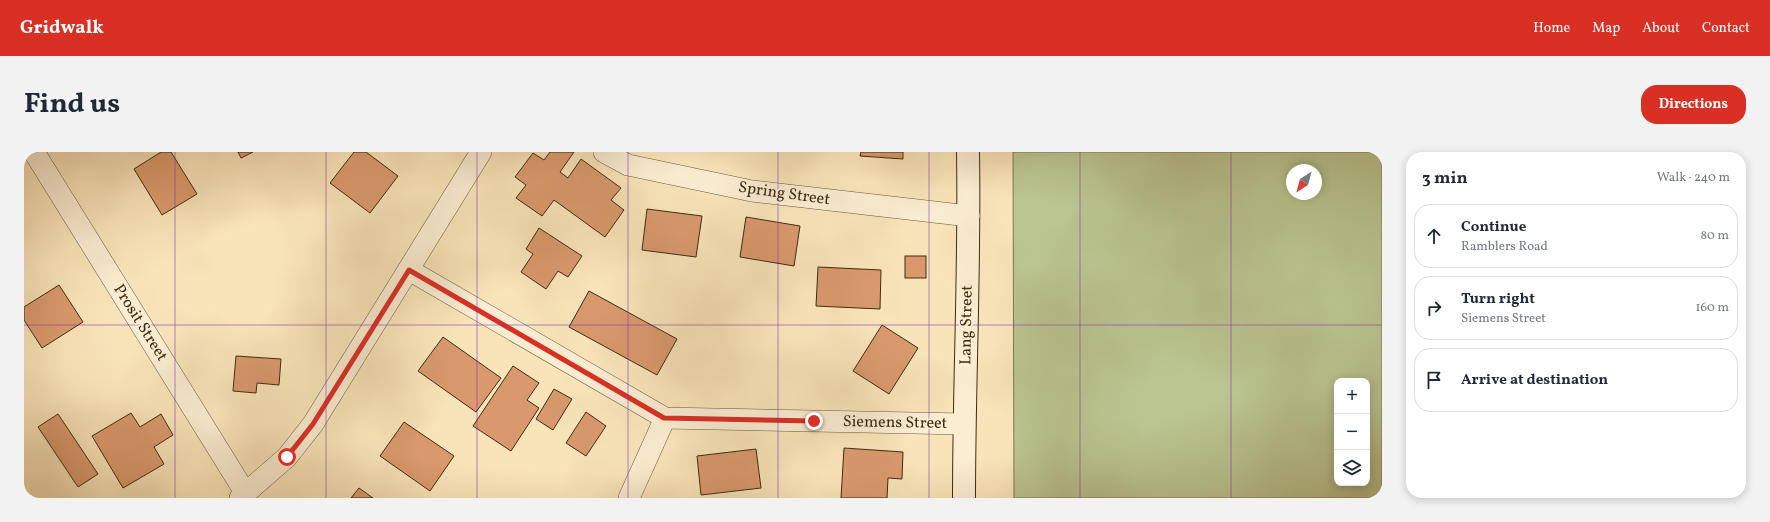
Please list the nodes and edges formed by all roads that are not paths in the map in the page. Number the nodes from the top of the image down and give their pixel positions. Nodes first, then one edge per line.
1 (34, 152) edge
2 (481, 152) edge
3 (604, 152) edge
4 (968, 152) edge
5 (969, 216) junction
6 (409, 270) junction
7 (664, 418) junction
8 (964, 424) junction
9 (243, 496) edge
10 (629, 498) edge
11 (964, 498) edge

1 - 9 street, Prosit Street
2 - 6 street
3 - 5 street, Spring Street
4 - 5 street, Lang Street
5 - 8 street, Lang Street
6 - 7 street, Siemens Street
6 - 9 street
7 - 8 street, Siemens Street
7 - 10 street
8 - 11 street, Lang Street

